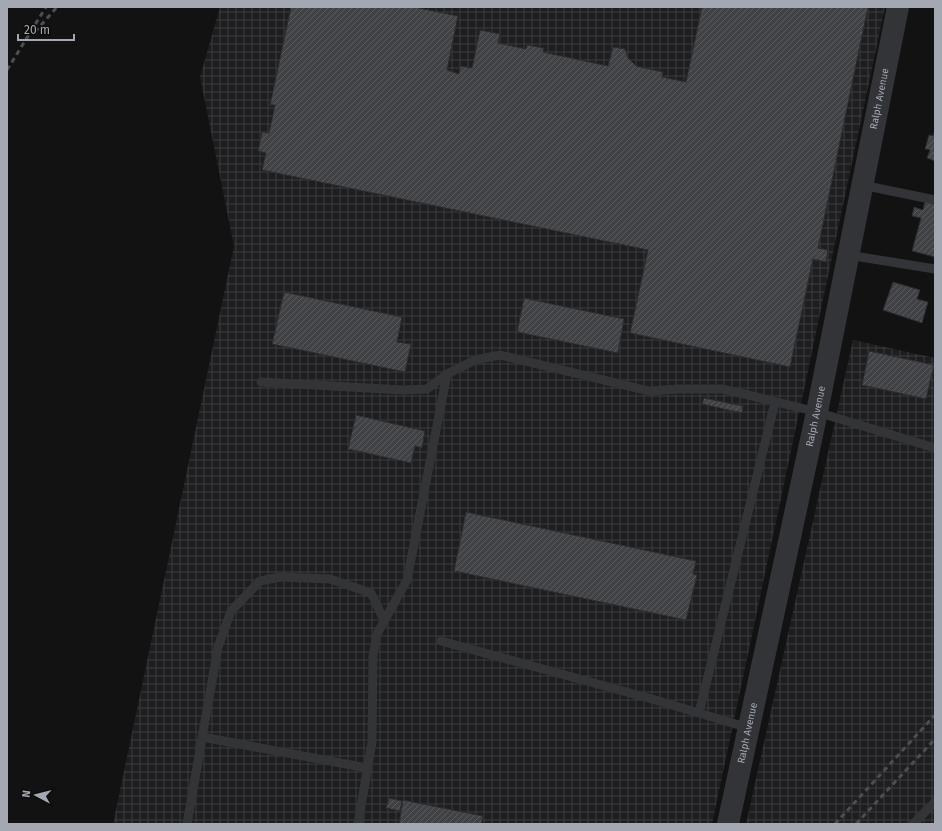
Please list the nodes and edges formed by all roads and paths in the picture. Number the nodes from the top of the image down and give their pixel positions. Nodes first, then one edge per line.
1 (898, 7) edge
2 (862, 185) junction
3 (935, 200) edge
4 (848, 255) junction
5 (935, 269) edge
6 (447, 374) junction
7 (261, 382) dead end
8 (775, 402) junction
9 (817, 412) junction
10 (935, 448) edge
11 (384, 620) junction
12 (441, 641) dead end
13 (699, 713) junction
14 (749, 728) junction
15 (202, 737) junction
16 (367, 768) junction
17 (935, 802) edge
18 (187, 824) edge
19 (358, 824) edge
20 (728, 824) edge
21 (913, 824) edge

1 - 2 street, Ralph Avenue
2 - 3 lane
2 - 4 street, Ralph Avenue
4 - 5 lane
4 - 9 street, Ralph Avenue
6 - 7 lane
6 - 8 lane
6 - 11 lane
8 - 9 lane
8 - 13 lane
9 - 10 lane
9 - 14 street, Ralph Avenue
11 - 15 lane
11 - 16 lane
12 - 13 lane
13 - 14 lane
14 - 20 street, Ralph Avenue
15 - 16 lane
15 - 18 lane
16 - 19 lane
17 - 21 lane

